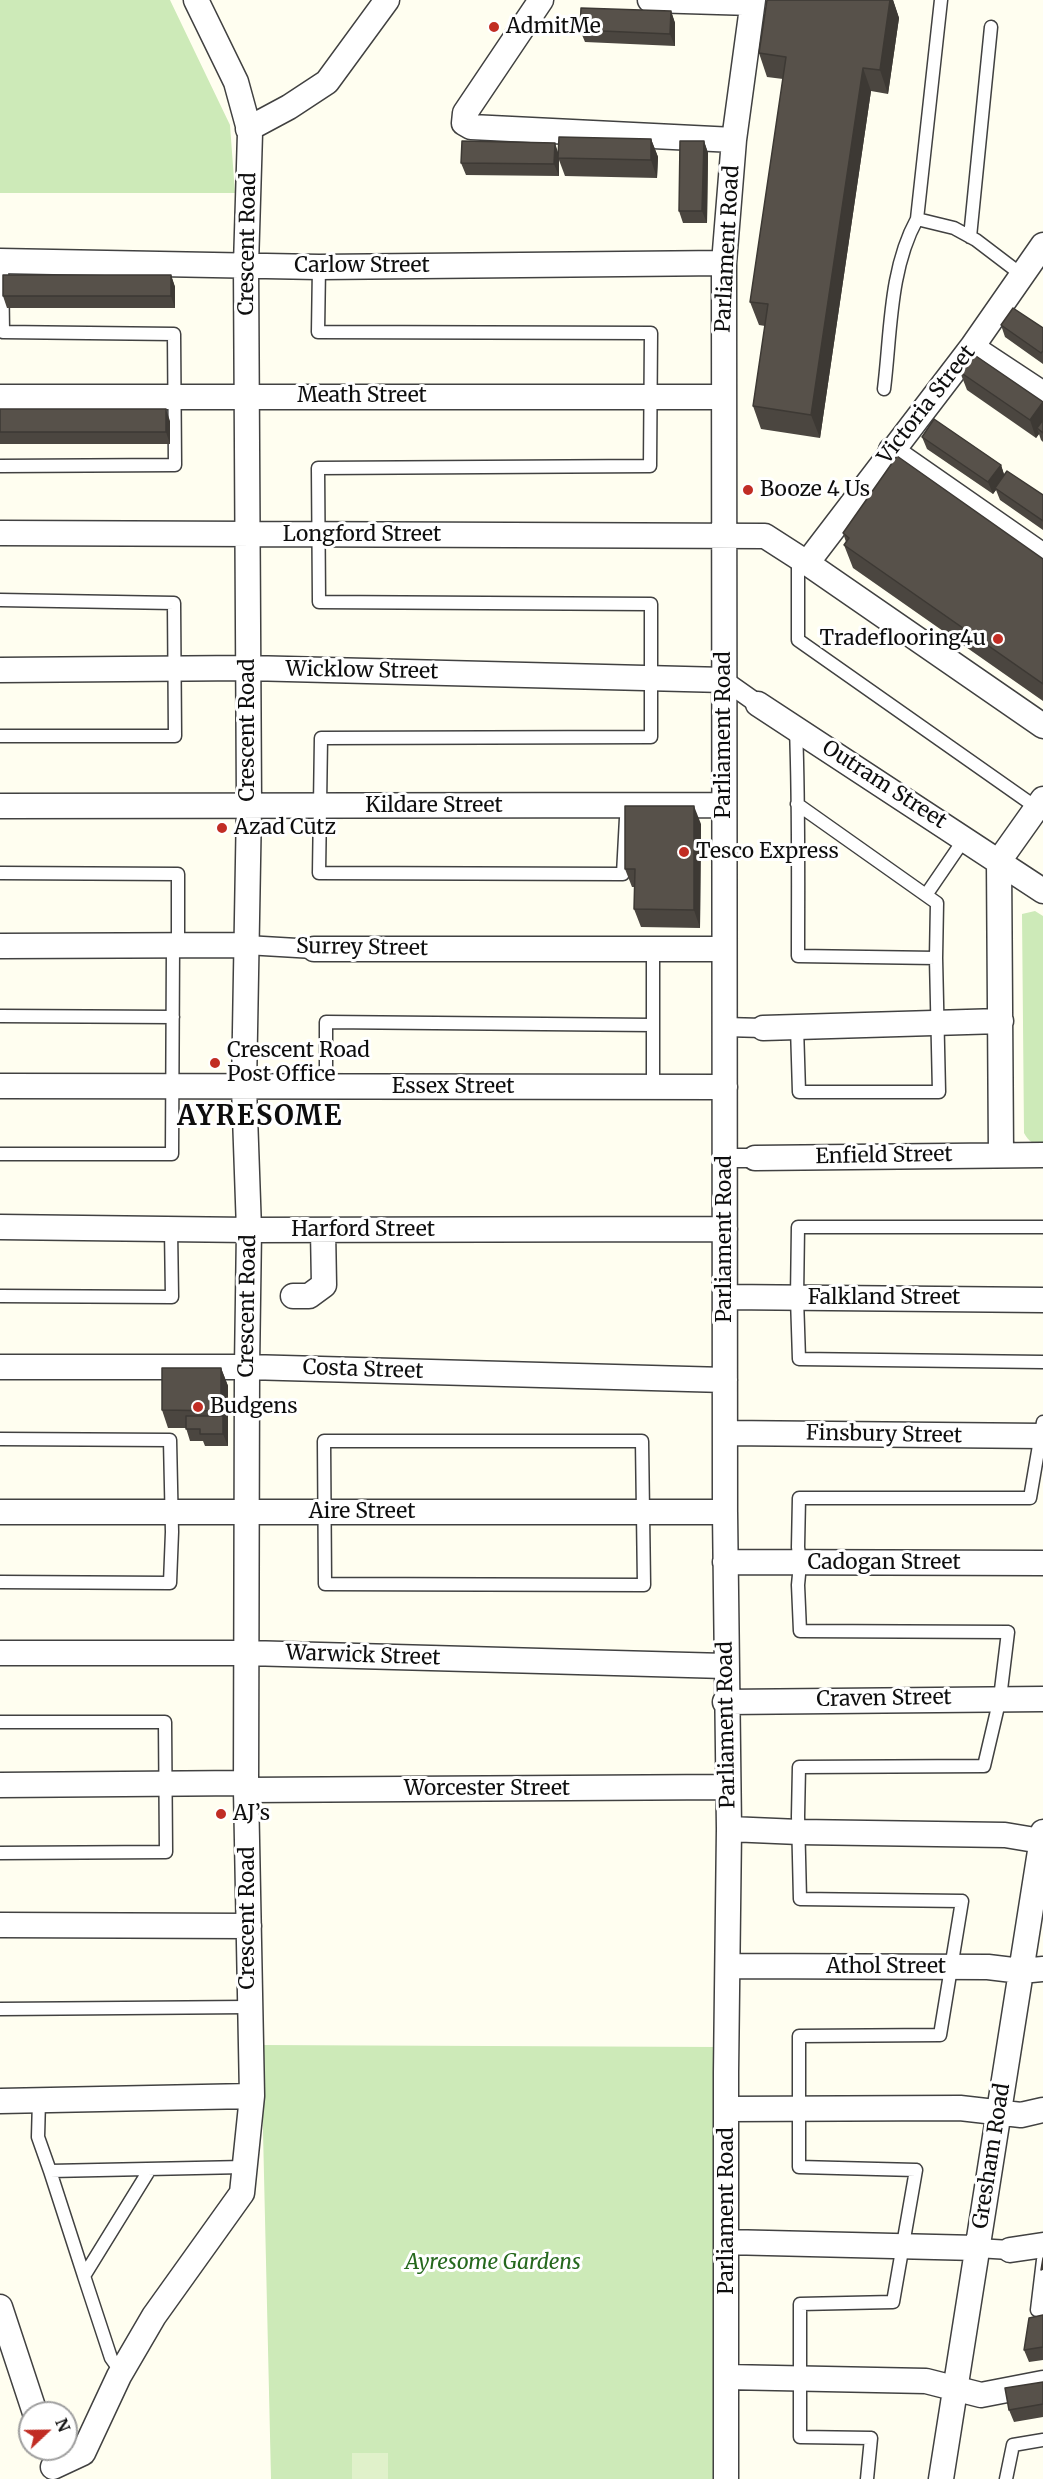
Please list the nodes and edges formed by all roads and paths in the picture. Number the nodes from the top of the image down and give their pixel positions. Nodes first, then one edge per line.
1 (387, 0) edge
2 (541, 0) edge
3 (650, 0) edge
4 (941, 0) edge
5 (753, 2) edge
6 (203, 4) edge
7 (991, 27) dead end
8 (248, 129) junction
9 (734, 140) junction
10 (917, 219) junction
11 (970, 237) junction
12 (1043, 245) edge
13 (1, 261) edge
14 (724, 263) junction
15 (246, 265) junction
16 (319, 267) junction
17 (1022, 275) junction
18 (972, 347) junction
19 (884, 389) dead end
20 (1043, 394) edge
21 (248, 395) junction
22 (174, 396) junction
23 (0, 397) edge
24 (723, 397) junction
25 (652, 398) junction
26 (891, 450) junction
27 (0, 466) edge
28 (0, 533) edge
29 (247, 535) junction
30 (319, 535) junction
31 (724, 536) junction
32 (1043, 556) edge
33 (803, 560) junction
34 (0, 600) edge
35 (248, 668) junction
36 (175, 669) junction
37 (0, 670) edge
38 (652, 678) junction
39 (724, 680) junction
40 (758, 704) joint
41 (1043, 726) edge
42 (796, 728) junction
43 (0, 736) edge
44 (797, 804) junction
45 (0, 806) edge
46 (249, 806) junction
47 (320, 806) junction
48 (626, 806) junction
49 (723, 806) junction
50 (1041, 806) edge
51 (965, 838) junction
52 (999, 861) junction
53 (0, 873) edge
54 (1043, 891) edge
55 (926, 895) junction
56 (246, 945) junction
57 (0, 946) edge
58 (176, 946) junction
59 (314, 949) joint
60 (723, 949) junction
61 (653, 950) junction
62 (936, 958) junction
63 (0, 1016) edge
64 (173, 1017) junction
65 (1001, 1021) junction
66 (938, 1023) junction
67 (653, 1025) junction
68 (724, 1027) junction
69 (797, 1027) junction
70 (763, 1028) joint
71 (0, 1086) edge
72 (173, 1087) junction
73 (244, 1087) junction
74 (326, 1087) junction
75 (653, 1087) junction
76 (725, 1087) junction
77 (0, 1154) edge
78 (1001, 1154) junction
79 (1043, 1155) edge
80 (725, 1158) junction
81 (755, 1158) joint
82 (0, 1227) edge
83 (1043, 1227) edge
84 (171, 1229) junction
85 (725, 1229) junction
86 (249, 1230) junction
87 (323, 1230) junction
88 (0, 1296) edge
89 (293, 1296) dead end
90 (725, 1297) junction
91 (797, 1298) junction
92 (1043, 1300) edge
93 (1043, 1362) edge
94 (0, 1367) edge
95 (246, 1367) junction
96 (725, 1380) junction
97 (1042, 1431) edge
98 (725, 1433) junction
99 (0, 1439) edge
100 (0, 1512) edge
101 (171, 1512) junction
102 (248, 1512) junction
103 (324, 1512) junction
104 (642, 1512) junction
105 (725, 1512) junction
106 (725, 1562) junction
107 (1043, 1563) edge
108 (800, 1564) junction
109 (0, 1582) edge
110 (0, 1653) edge
111 (247, 1653) junction
112 (725, 1666) junction
113 (1000, 1698) junction
114 (1043, 1699) edge
115 (725, 1702) junction
116 (0, 1722) edge
117 (166, 1784) junction
118 (0, 1785) edge
119 (246, 1786) junction
120 (727, 1787) junction
121 (729, 1829) junction
122 (799, 1832) junction
123 (1042, 1837) edge
124 (0, 1853) edge
125 (0, 1925) edge
126 (249, 1926) junction
127 (728, 1966) junction
128 (952, 1967) junction
129 (1032, 1970) edge
130 (248, 2007) junction
131 (0, 2009) edge
132 (252, 2096) junction
133 (39, 2100) junction
134 (0, 2101) edge
135 (727, 2109) junction
136 (798, 2109) junction
137 (1043, 2110) edge
138 (999, 2113) junction
139 (244, 2167) junction
140 (150, 2169) junction
141 (50, 2171) junction
142 (726, 2242) junction
143 (1043, 2245) edge
144 (903, 2246) junction
145 (977, 2248) junction
146 (1010, 2250) joint
147 (1043, 2260) edge
148 (84, 2276) junction
149 (0, 2307) edge
150 (1043, 2309) edge
151 (121, 2372) junction
152 (726, 2377) junction
153 (800, 2379) junction
154 (1043, 2383) edge
155 (955, 2390) junction
156 (31, 2401) edge
157 (1043, 2440) edge
158 (52, 2465) edge
159 (726, 2479) edge
160 (867, 2479) edge
161 (941, 2479) edge
162 (1006, 2479) edge

1 - 8 street
2 - 9 street
3 - 5 street
4 - 10 lane
5 - 9 street, Parliament Road
6 - 8 street, Crescent Road
7 - 11 lane
8 - 15 street, Crescent Road
9 - 14 street, Parliament Road
10 - 11 lane
10 - 19 lane
11 - 17 lane
12 - 17 street, Victoria Street
13 - 15 street, Carlow Street
13 - 22 lane
14 - 16 street, Carlow Street
14 - 24 street, Parliament Road
15 - 16 street, Carlow Street
15 - 21 street, Crescent Road
16 - 25 lane
17 - 18 street, Victoria Street
18 - 20 street
18 - 26 street, Victoria Street
21 - 22 street, Meath Street
21 - 25 street, Meath Street
21 - 29 street, Crescent Road
22 - 23 street, Meath Street
22 - 27 lane
24 - 25 street, Meath Street
24 - 31 street, Parliament Road
25 - 30 lane
26 - 32 street
26 - 33 street, Victoria Street
28 - 29 street, Longford Street
29 - 30 street, Longford Street
29 - 35 street, Crescent Road
30 - 31 street, Longford Street
30 - 38 lane
31 - 33 street, Longford Street
31 - 39 street, Parliament Road
33 - 41 street, Longford Street
33 - 50 lane
34 - 36 lane
35 - 36 street, Wicklow Street
35 - 38 street, Wicklow Street
35 - 46 street, Crescent Road
36 - 37 street, Wicklow Street
36 - 43 lane
38 - 39 street, Wicklow Street
38 - 47 lane
39 - 40 street, Outram Street
39 - 49 street, Parliament Road
40 - 42 street, Outram Street
42 - 44 lane
42 - 51 street, Outram Street
44 - 55 lane
44 - 62 lane
45 - 46 street, Kildare Street
46 - 47 street, Kildare Street
46 - 56 street, Crescent Road
47 - 48 street, Kildare Street
47 - 48 lane
48 - 49 street, Kildare Street
49 - 60 street, Parliament Road
50 - 52 street
51 - 52 street, Outram Street
51 - 55 lane
52 - 54 street, Outram Street
52 - 65 street
53 - 58 lane
55 - 62 lane
56 - 58 street, Surrey Street
56 - 59 street, Surrey Street
56 - 73 street, Crescent Road
57 - 58 street, Surrey Street
58 - 64 lane
59 - 61 street, Surrey Street
60 - 61 street, Surrey Street
60 - 68 street, Parliament Road
61 - 67 lane
62 - 66 lane
63 - 64 lane
64 - 72 lane
65 - 66 street
65 - 78 street
66 - 69 street
66 - 69 lane
67 - 74 lane
67 - 75 lane
68 - 70 street
68 - 76 street, Parliament Road
69 - 70 street
71 - 72 street, Essex Street
72 - 73 street, Essex Street
72 - 77 lane
73 - 74 street, Essex Street
73 - 86 street, Crescent Road
74 - 75 street, Essex Street
75 - 76 street, Essex Street
76 - 80 street, Parliament Road
78 - 79 street, Enfield Street
78 - 81 street, Enfield Street
80 - 81 street, Enfield Street
80 - 85 street, Parliament Road
82 - 84 street, Harford Street
83 - 91 lane
84 - 86 street, Harford Street
84 - 88 lane
85 - 87 street, Harford Street
85 - 90 street, Parliament Road
86 - 87 street, Harford Street
86 - 95 street, Crescent Road
87 - 89 street
90 - 91 street, Falkland Street
90 - 96 street, Parliament Road
91 - 92 street, Falkland Street
91 - 93 lane
94 - 95 street, Costa Street
95 - 96 street, Costa Street
95 - 102 street, Crescent Road
96 - 98 street, Parliament Road
97 - 98 street, Finsbury Street
97 - 108 lane
98 - 105 street, Parliament Road
99 - 101 lane
100 - 101 street, Aire Street
101 - 102 street, Aire Street
101 - 109 lane
102 - 103 street, Aire Street
102 - 111 street, Crescent Road
103 - 104 street, Aire Street
103 - 104 lane
103 - 104 lane
104 - 105 street, Aire Street
105 - 106 street, Parliament Road
106 - 108 street, Cadogan Street
106 - 112 street, Parliament Road
107 - 108 street, Cadogan Street
108 - 113 lane
110 - 111 street, Warwick Street
111 - 112 street, Warwick Street
111 - 119 street, Crescent Road
112 - 115 street, Parliament Road
113 - 114 street, Craven Street
113 - 115 street, Craven Street
113 - 122 lane
115 - 120 street, Parliament Road
116 - 117 lane
117 - 118 street, Worcester Street
117 - 119 street, Worcester Street
117 - 124 lane
119 - 120 street, Worcester Street
119 - 126 street, Crescent Road
120 - 121 street, Parliament Road
121 - 122 street
121 - 127 street, Parliament Road
122 - 123 street
122 - 128 lane
123 - 129 street, Gresham Road
125 - 126 street
126 - 130 street, Crescent Road
127 - 128 street, Athol Street
127 - 135 street, Parliament Road
128 - 129 street, Athol Street
128 - 136 lane
129 - 138 street, Gresham Road
130 - 131 lane
130 - 132 street, Crescent Road
132 - 133 street
132 - 139 street, Crescent Road
133 - 134 street
133 - 141 lane
135 - 136 street
135 - 142 street, Parliament Road
136 - 138 street
136 - 144 lane
137 - 138 street
138 - 145 street, Gresham Road
139 - 140 lane
139 - 151 street, Crescent Road
140 - 141 lane
140 - 148 lane
141 - 148 lane
142 - 144 street
142 - 152 street, Parliament Road
143 - 146 street
144 - 145 street
144 - 153 lane
145 - 146 street
145 - 155 street, Gresham Road
147 - 150 lane
148 - 151 lane
149 - 156 street
151 - 158 street, Crescent Road
152 - 153 street
152 - 159 street, Parliament Road
153 - 155 street
153 - 160 lane
154 - 155 street
155 - 161 street, Gresham Road
157 - 162 lane

